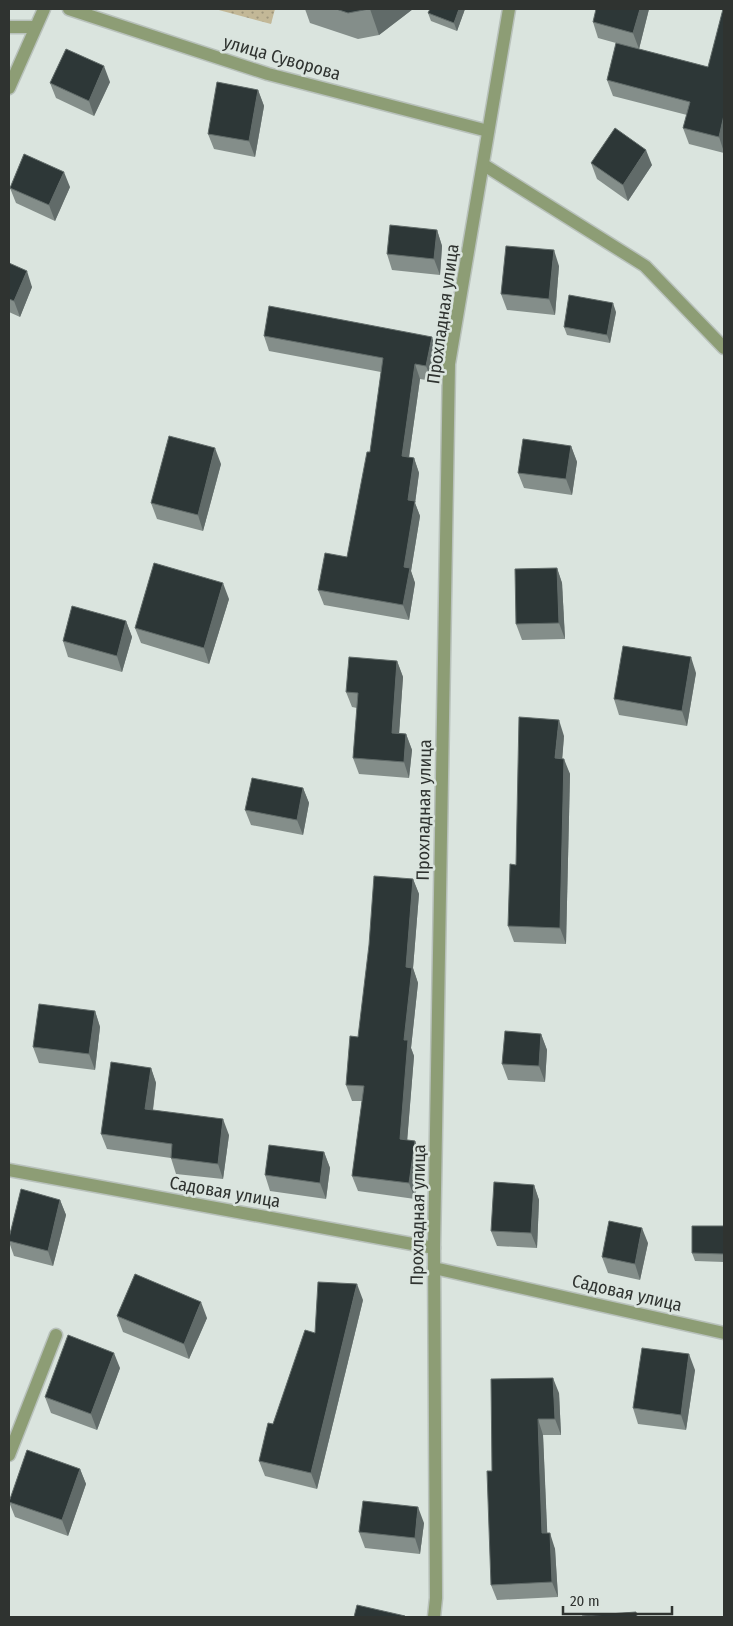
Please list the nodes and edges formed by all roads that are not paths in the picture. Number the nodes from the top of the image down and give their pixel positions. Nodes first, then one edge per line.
1 (44, 9) edge
2 (69, 9) edge
3 (509, 9) edge
4 (9, 27) edge
5 (35, 27) junction
6 (9, 88) edge
7 (488, 131) junction
8 (484, 165) junction
9 (724, 348) edge
10 (9, 1170) edge
11 (434, 1248) junction
12 (434, 1268) junction
13 (724, 1332) edge
14 (56, 1336) dead end
15 (9, 1455) edge
16 (434, 1617) edge

1 - 5 street
2 - 7 street, улица Суворова
3 - 7 street, Прохладная улица
4 - 5 street
5 - 6 street
7 - 8 street, Прохладная улица
8 - 9 street
8 - 11 street, Прохладная улица
10 - 11 street, Садовая улица
11 - 12 street, Прохладная улица
12 - 13 street, Садовая улица
12 - 16 street, Прохладная улица
14 - 15 street

